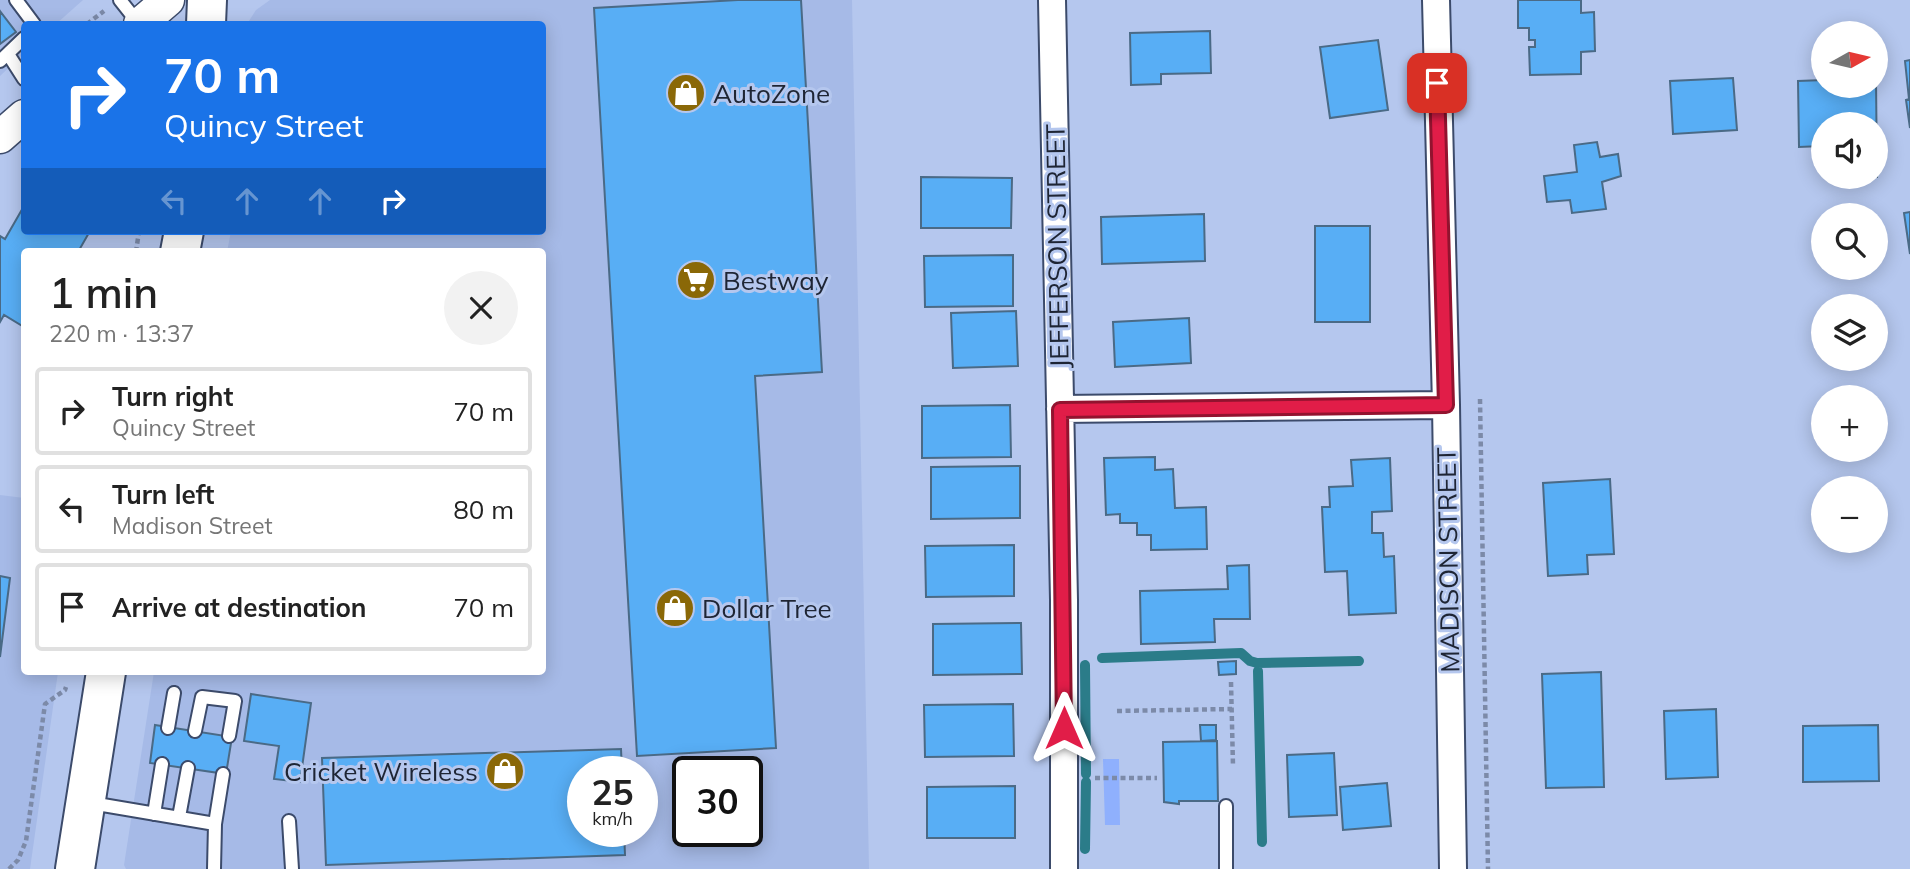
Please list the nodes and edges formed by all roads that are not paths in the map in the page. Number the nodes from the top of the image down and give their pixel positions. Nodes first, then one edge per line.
1 (16, 0) edge
2 (120, 0) edge
3 (168, 0) edge
4 (207, 0) edge
5 (1052, 0) edge
6 (1436, 0) edge
7 (32, 21) edge
8 (138, 21) edge
9 (144, 21) edge
10 (206, 21) edge
11 (21, 41) edge
12 (4, 57) edge
13 (21, 76) edge
14 (21, 119) edge
15 (0, 137) edge
16 (1446, 405) junction
17 (1060, 410) junction
18 (106, 675) edge
19 (174, 693) dead end
20 (168, 727) dead end
21 (195, 731) dead end
22 (229, 736) dead end
23 (162, 764) dead end
24 (188, 768) dead end
25 (223, 774) dead end
26 (86, 803) junction
27 (1226, 806) dead end
28 (154, 814) junction
29 (179, 817) junction
30 (289, 821) dead end
31 (215, 824) junction
32 (75, 869) edge
33 (214, 869) edge
34 (292, 869) edge
35 (1064, 869) edge
36 (1226, 869) edge
37 (1453, 869) edge

1 - 7 lane
2 - 8 lane
3 - 9 street
4 - 10 main road
5 - 17 street, JEFFERSON STREET
6 - 16 street, MADISON STREET
11 - 12 lane
12 - 13 lane
14 - 15 street
16 - 17 street
16 - 37 street, MADISON STREET
17 - 35 street, JEFFERSON STREET
18 - 26 main road
19 - 20 lane
21 - 22 lane
23 - 28 lane
24 - 29 lane
25 - 31 lane
26 - 28 lane
26 - 32 main road
27 - 36 lane
28 - 29 lane
29 - 31 lane
30 - 34 lane
31 - 33 lane

